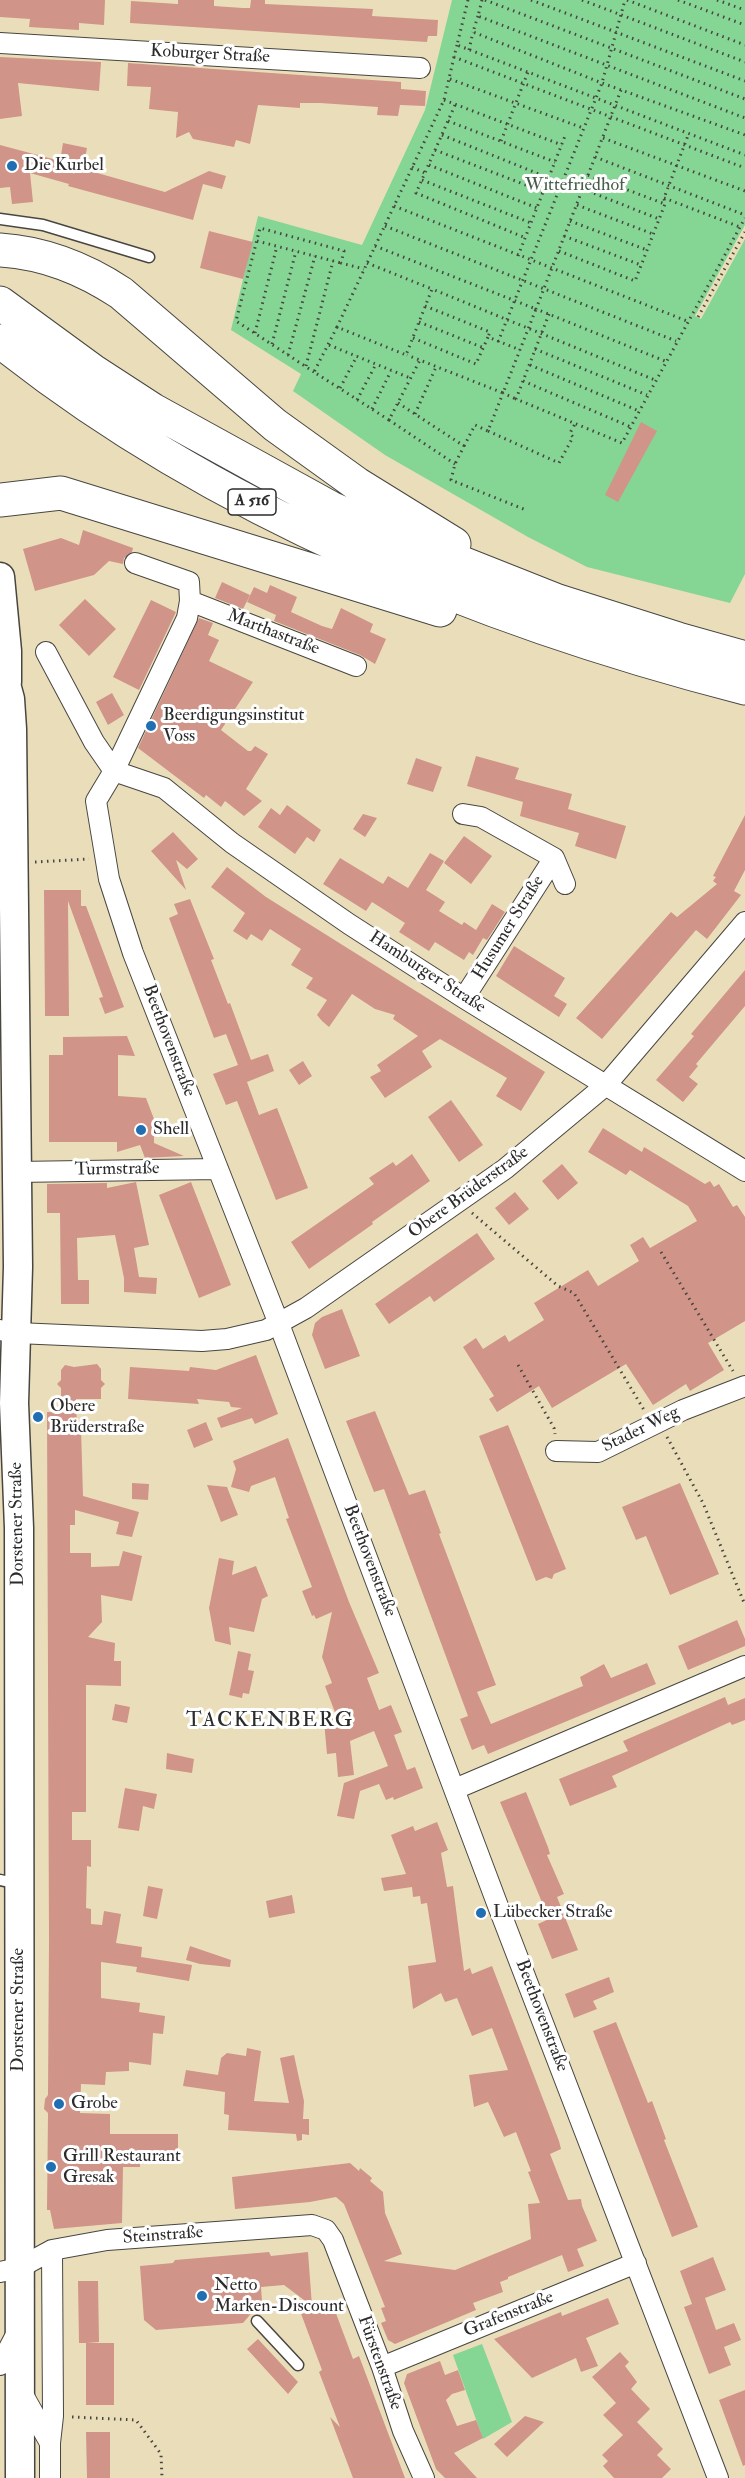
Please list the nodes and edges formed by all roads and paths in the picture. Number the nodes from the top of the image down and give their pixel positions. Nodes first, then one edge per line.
1 (468, 0) edge
2 (484, 0) edge
3 (531, 0) edge
4 (582, 0) edge
5 (626, 0) edge
6 (678, 0) edge
7 (717, 0) edge
8 (745, 10) edge
9 (621, 14) junction
10 (478, 16) junction
11 (745, 25) edge
12 (616, 31) junction
13 (473, 32) junction
14 (0, 43) edge
15 (457, 45) junction
16 (745, 45) edge
17 (469, 50) junction
18 (611, 50) junction
19 (454, 57) junction
20 (745, 62) edge
21 (607, 66) junction
22 (420, 68) dead end
23 (528, 72) junction
24 (449, 78) junction
25 (745, 81) edge
26 (602, 83) junction
27 (524, 84) junction
28 (621, 90) junction
29 (596, 98) junction
30 (745, 99) edge
31 (444, 100) junction
32 (516, 103) junction
33 (455, 105) junction
34 (616, 106) junction
35 (590, 110) junction
36 (611, 118) junction
37 (745, 118) edge
38 (448, 121) junction
39 (508, 124) junction
40 (583, 128) junction
41 (689, 134) junction
42 (442, 135) junction
43 (745, 135) edge
44 (566, 136) dead end
45 (603, 138) junction
46 (501, 141) junction
47 (562, 145) junction
48 (685, 146) junction
49 (435, 150) junction
50 (745, 154) edge
51 (595, 157) junction
52 (555, 162) junction
53 (429, 165) junction
54 (677, 165) junction
55 (412, 167) junction
56 (745, 168) edge
57 (425, 173) junction
58 (588, 175) junction
59 (549, 178) junction
60 (422, 180) junction
61 (669, 186) junction
62 (583, 189) junction
63 (745, 191) edge
64 (544, 192) junction
65 (664, 198) junction
66 (665, 204) junction
67 (577, 205) junction
68 (394, 206) junction
69 (537, 207) junction
70 (745, 216) edge
71 (0, 219) edge
72 (659, 219) junction
73 (570, 220) junction
74 (531, 223) junction
75 (385, 226) junction
76 (740, 227) junction
77 (745, 232) edge
78 (653, 234) junction
79 (564, 236) junction
80 (526, 238) junction
81 (257, 241) junction
82 (277, 246) junction
83 (375, 246) junction
84 (0, 250) edge
85 (647, 250) junction
86 (296, 251) junction
87 (559, 251) junction
88 (315, 256) junction
89 (518, 256) junction
90 (149, 257) dead end
91 (333, 261) junction
92 (530, 261) junction
93 (341, 263) junction
94 (367, 263) junction
95 (641, 265) junction
96 (551, 269) junction
97 (364, 270) junction
98 (523, 279) junction
99 (544, 287) junction
100 (432, 289) junction
101 (514, 300) junction
102 (0, 303) edge
103 (425, 306) junction
104 (536, 309) junction
105 (549, 314) junction
106 (698, 317) dead end
107 (507, 319) junction
108 (687, 321) junction
109 (419, 322) junction
110 (337, 327) junction
111 (528, 328) junction
112 (255, 333) junction
113 (542, 334) junction
114 (488, 337) junction
115 (413, 338) junction
116 (0, 341) edge
117 (676, 341) junction
118 (498, 342) junction
119 (272, 344) junction
120 (329, 345) junction
121 (484, 348) junction
122 (535, 349) junction
123 (520, 351) junction
124 (288, 355) junction
125 (406, 355) junction
126 (357, 356) junction
127 (420, 360) junction
128 (665, 361) junction
129 (376, 364) junction
130 (529, 365) junction
131 (306, 366) junction
132 (436, 367) junction
133 (391, 370) junction
134 (314, 372) junction
135 (410, 379) junction
136 (655, 380) junction
137 (523, 381) junction
138 (340, 388) junction
139 (503, 393) junction
140 (647, 395) junction
141 (516, 399) junction
142 (357, 400) junction
143 (398, 403) junction
144 (372, 410) junction
145 (639, 411) junction
146 (415, 414) junction
147 (389, 420) junction
148 (575, 424) junction
149 (631, 427) junction
150 (488, 431) junction
151 (464, 446) junction
152 (455, 464) junction
153 (0, 500) edge
154 (526, 510) dead end
155 (135, 563) dead end
156 (0, 578) edge
157 (190, 601) junction
158 (530, 607) junction
159 (46, 652) dead end
160 (745, 657) edge
161 (356, 666) dead end
162 (4, 673) edge
163 (745, 688) edge
164 (114, 771) junction
165 (463, 814) dead end
166 (106, 858) junction
167 (554, 858) junction
168 (14, 863) junction
169 (565, 884) dead end
170 (745, 922) edge
171 (465, 998) junction
172 (606, 1085) junction
173 (8, 1140) edge
174 (218, 1169) junction
175 (745, 1171) edge
176 (16, 1172) junction
177 (459, 1202) junction
178 (661, 1252) dead end
179 (279, 1324) junction
180 (8, 1331) edge
181 (518, 1365) dead end
182 (744, 1386) edge
183 (653, 1426) junction
184 (556, 1451) joint
185 (745, 1605) edge
186 (745, 1666) edge
187 (455, 1789) junction
188 (10, 1882) edge
189 (312, 2225) joint
190 (52, 2250) junction
191 (636, 2263) junction
192 (9, 2270) edge
193 (257, 2321) dead end
194 (20, 2328) junction
195 (0, 2365) edge
196 (298, 2365) dead end
197 (382, 2367) junction
198 (20, 2389) junction
199 (53, 2416) junction
200 (50, 2443) junction
201 (20, 2478) edge
202 (50, 2478) edge
203 (162, 2478) edge
204 (424, 2478) edge
205 (718, 2478) edge

1 - 15 path
2 - 10 path
2 - 18 path
3 - 12 path
4 - 9 path
5 - 9 path
5 - 16 path
6 - 11 path
7 - 8 path
9 - 12 path
9 - 20 path
10 - 13 path
10 - 21 path
12 - 18 path
12 - 25 path
13 - 17 path
13 - 26 path
14 - 22 street, Koburger Straße
15 - 17 path
15 - 19 path
17 - 23 path
18 - 21 path
18 - 30 path
19 - 24 path
19 - 27 path
21 - 26 path
21 - 37 path
23 - 27 path
23 - 29 path
24 - 31 path
24 - 32 path
26 - 28 path
26 - 29 path
27 - 32 path
27 - 35 path
28 - 34 path
28 - 43 path
29 - 34 path
29 - 35 path
31 - 33 path
31 - 55 path
32 - 39 path
32 - 40 path
33 - 38 path
33 - 39 path
34 - 36 path
34 - 41 path
35 - 36 path
35 - 40 path
36 - 45 path
36 - 48 path
38 - 42 path
38 - 46 path
39 - 46 path
39 - 47 path
40 - 92 path
41 - 48 path
41 - 50 path
42 - 49 path
42 - 59 path
44 - 47 path
45 - 51 path
45 - 54 path
46 - 52 path
47 - 52 path
48 - 54 path
48 - 56 path
49 - 53 path
49 - 64 path
51 - 58 path
51 - 61 path
52 - 59 path
53 - 57 path
53 - 69 path
54 - 61 path
54 - 63 path
55 - 57 path
55 - 68 path
57 - 60 path
58 - 62 path
58 - 66 path
59 - 64 path
60 - 74 path
60 - 80 path
61 - 65 path
61 - 70 path
62 - 67 path
62 - 72 path
64 - 69 path
65 - 66 path
65 - 76 path
66 - 72 path
67 - 73 path
67 - 78 path
68 - 75 path
68 - 89 path
69 - 74 path
70 - 76 path
71 - 90 lane
72 - 78 path
73 - 79 path
73 - 85 path
74 - 80 path
75 - 83 path
75 - 98 path
76 - 108 path
77 - 106 path
78 - 85 path
79 - 87 path
79 - 95 path
80 - 89 path
81 - 82 path
81 - 93 path
81 - 112 path
82 - 86 path
82 - 112 path
83 - 94 path
83 - 101 path
84 - 158 highway
85 - 95 path
86 - 88 path
86 - 119 path
87 - 95 path
87 - 96 path
88 - 91 path
88 - 124 path
89 - 92 path
91 - 93 path
91 - 131 path
92 - 96 path
92 - 98 path
93 - 97 path
94 - 97 path
94 - 100 path
96 - 99 path
96 - 108 path
97 - 110 path
98 - 99 path
98 - 101 path
99 - 104 path
99 - 117 path
100 - 103 path
100 - 107 path
101 - 104 path
101 - 107 path
102 - 158 highway, A 516
103 - 109 path
103 - 114 path
104 - 105 path
104 - 111 path
105 - 113 path
105 - 128 path
107 - 111 path
107 - 118 path
108 - 117 path
109 - 115 path
109 - 121 path
110 - 120 path
110 - 125 path
111 - 113 path
111 - 123 path
112 - 119 path
113 - 122 path
113 - 136 path
114 - 118 path
114 - 121 path
115 - 121 path
115 - 125 path
116 - 158 highway, A 516
117 - 128 path
118 - 123 path
119 - 124 path
120 - 126 path
120 - 134 path
122 - 130 path
122 - 140 path
123 - 139 path
124 - 131 path
125 - 127 path
126 - 129 path
126 - 138 path
127 - 132 path
127 - 135 path
128 - 136 path
129 - 133 path
129 - 142 path
130 - 137 path
130 - 145 path
131 - 134 path
132 - 139 path
132 - 146 path
133 - 135 path
133 - 144 path
134 - 138 path
135 - 143 path
136 - 140 path
137 - 141 path
137 - 149 path
138 - 142 path
139 - 141 path
139 - 150 path
140 - 145 path
141 - 148 path
142 - 144 path
143 - 146 path
143 - 147 path
144 - 147 path
145 - 149 path
146 - 151 path
147 - 152 path
148 - 149 path
148 - 150 path
150 - 151 path
151 - 152 path
152 - 154 path
153 - 158 highway
155 - 157 street
156 - 162 main road, Dorstener Straße
157 - 161 street, Marthastraße
157 - 164 street
158 - 160 highway, A 516
158 - 163 highway, A 516
159 - 164 street
162 - 168 main road, Dorstener Straße
164 - 166 street, Beethovenstraße
164 - 171 street, Hamburger Straße
165 - 167 street, Husumer Straße
166 - 168 path
166 - 174 street, Beethovenstraße
167 - 169 street, Husumer Straße
167 - 171 street, Husumer Straße
168 - 173 main road, Dorstener Straße
170 - 172 street, Obere Brüderstraße
171 - 172 street, Hamburger Straße
172 - 175 street, Hamburger Straße
172 - 177 street, Obere Brüderstraße
173 - 176 main road, Dorstener Straße
174 - 176 street, Turmstraße
174 - 179 street, Beethovenstraße
176 - 180 main road, Dorstener Straße
177 - 179 street, Obere Brüderstraße
177 - 183 path
178 - 182 path
179 - 180 street, Obere Brüderstraße
179 - 187 street, Beethovenstraße
180 - 188 main road, Dorstener Straße
181 - 184 path
182 - 183 street, Stader Weg
183 - 184 street, Stader Weg
183 - 185 path
186 - 187 street
187 - 191 street, Beethovenstraße
188 - 192 main road, Dorstener Straße
189 - 190 street, Steinstraße
189 - 197 street, Fürstenstraße
190 - 192 street, Steinstraße
190 - 199 street, Dorstener Straße
191 - 197 street, Grafenstraße
191 - 205 street, Beethovenstraße
192 - 194 main road, Dorstener Straße
193 - 196 lane
194 - 195 street, Dorstener Straße
194 - 198 main road, Dorstener Straße
197 - 204 street, Fürstenstraße
198 - 200 street, Dorstener Straße
198 - 201 main road, Dorstener Straße
199 - 200 street, Dorstener Straße
199 - 203 path
200 - 202 street, Dorstener Straße

